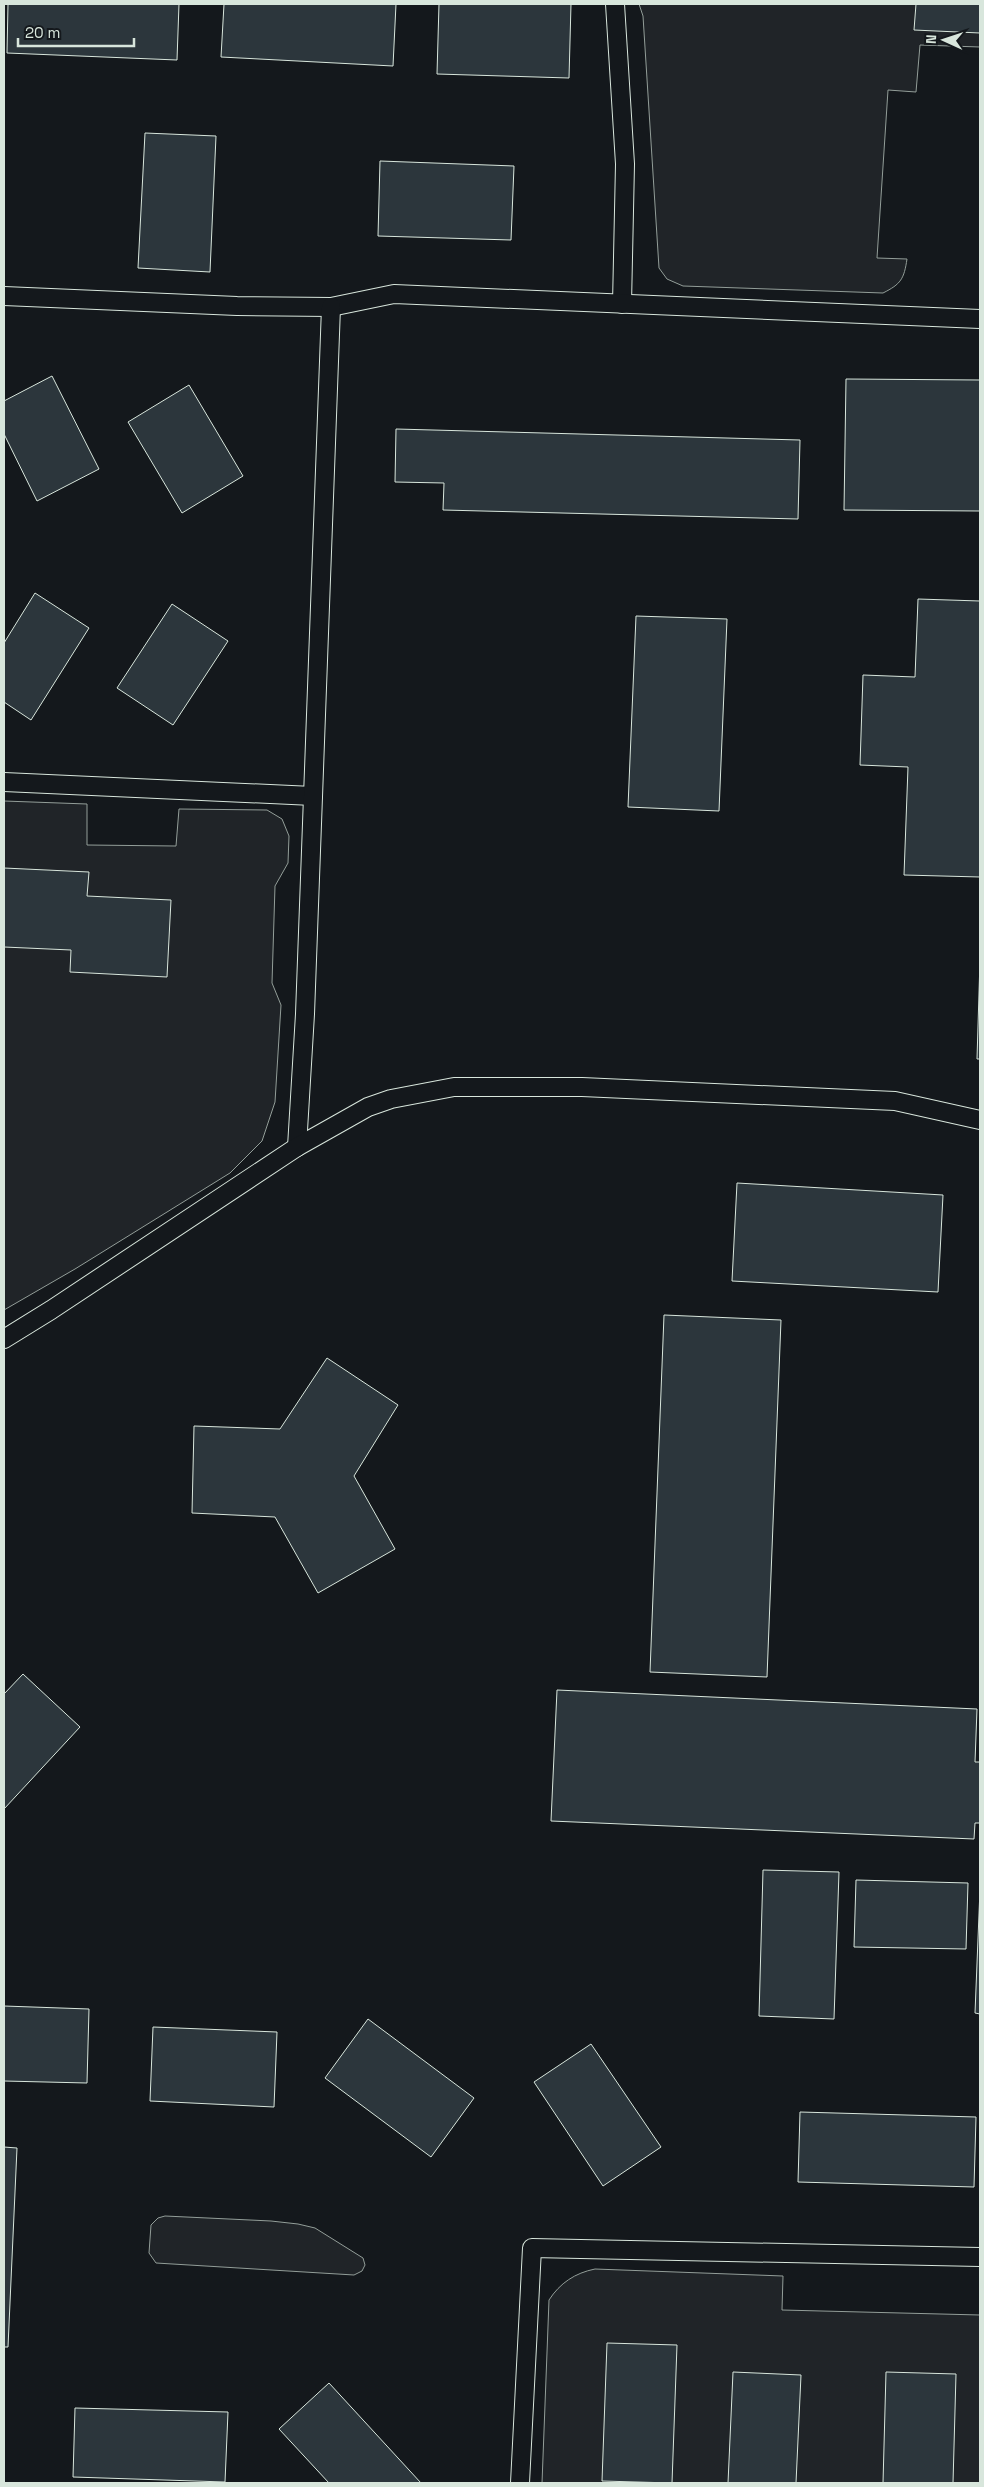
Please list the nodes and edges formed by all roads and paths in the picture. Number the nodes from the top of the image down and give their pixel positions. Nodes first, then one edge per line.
1 (615, 4) edge
2 (4, 296) edge
3 (622, 304) junction
4 (331, 307) junction
5 (980, 319) edge
6 (4, 782) edge
7 (314, 796) junction
8 (980, 1120) edge
9 (297, 1148) junction
10 (4, 1339) edge
11 (980, 2257) edge
12 (520, 2483) edge

1 - 3 lane
2 - 4 lane
3 - 4 lane
3 - 5 lane
4 - 7 lane
6 - 7 lane
7 - 9 lane
8 - 9 lane
9 - 10 lane
11 - 12 lane

